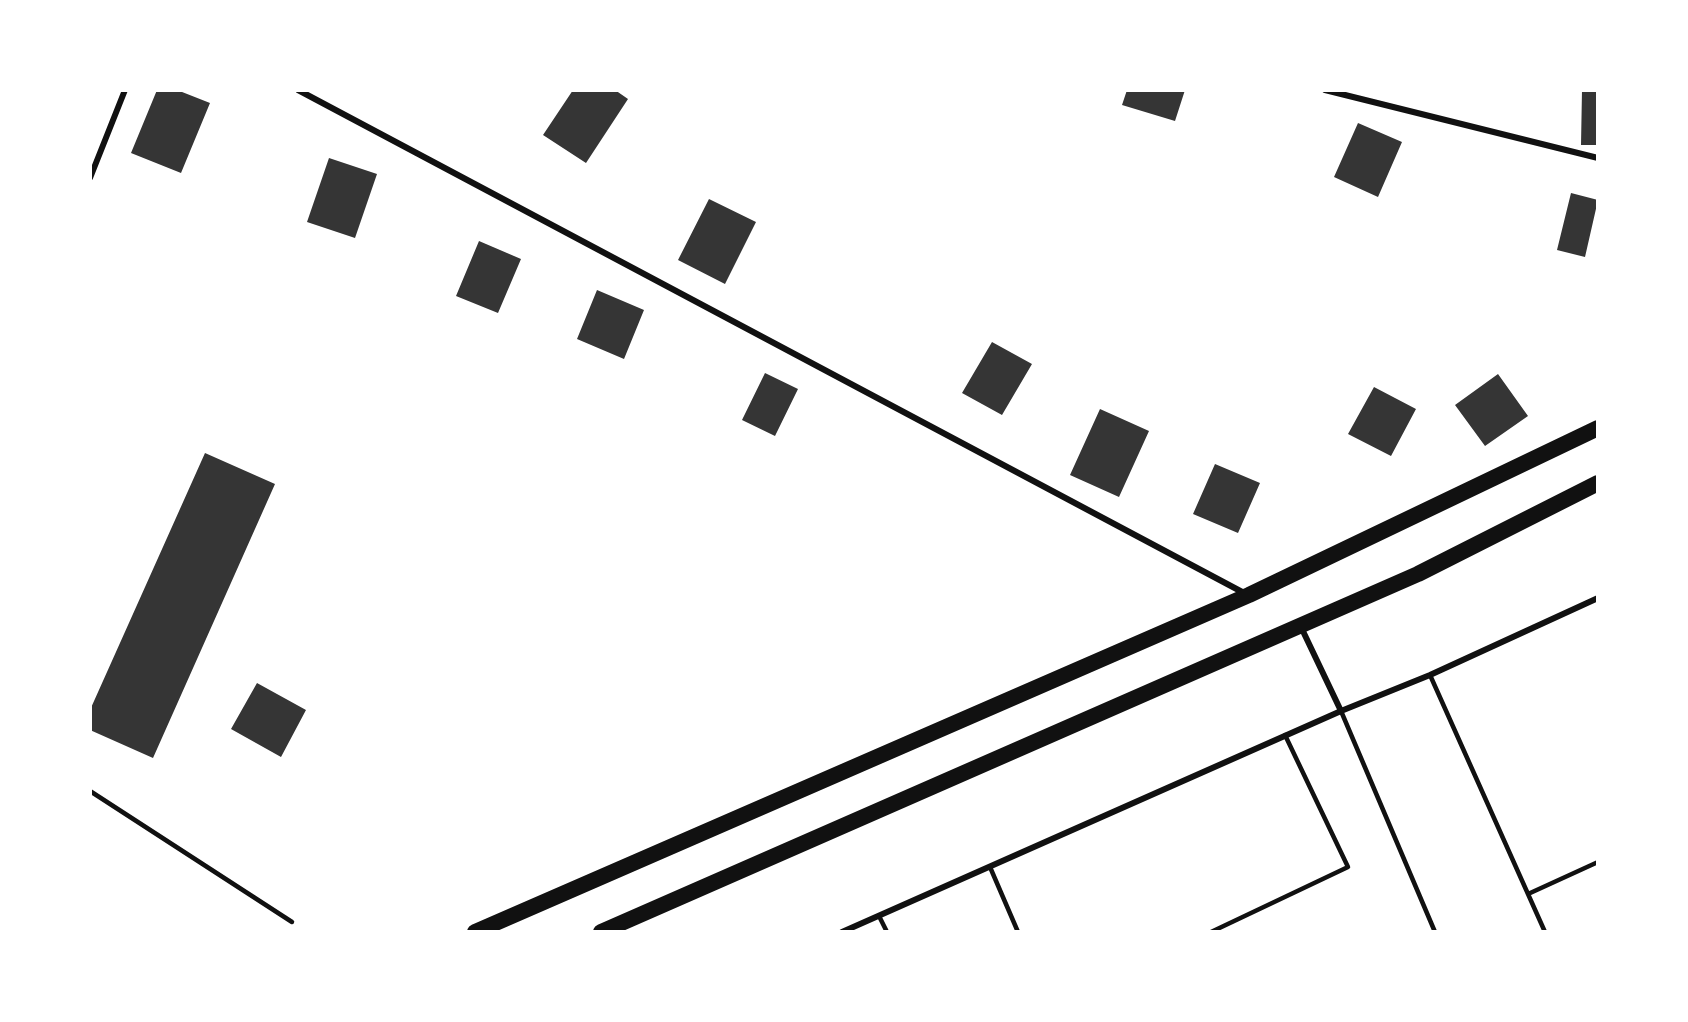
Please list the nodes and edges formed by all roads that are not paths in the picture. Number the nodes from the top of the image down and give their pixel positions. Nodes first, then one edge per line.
1 (125, 90) edge
2 (298, 90) edge
3 (1325, 90) edge
4 (1598, 158) edge
5 (90, 178) edge
6 (1598, 428) edge
7 (1598, 483) edge
8 (1249, 595) junction
9 (1598, 598) edge
10 (1300, 625) junction
11 (1430, 675) junction
12 (1341, 711) junction
13 (1285, 735) junction
14 (90, 791) edge
15 (1598, 862) edge
16 (990, 867) junction
17 (1527, 894) junction
18 (879, 916) junction
19 (292, 922) dead end
20 (475, 932) edge
21 (601, 932) edge
22 (842, 932) edge
23 (887, 932) edge
24 (1018, 932) edge
25 (1211, 932) edge
26 (1435, 932) edge
27 (1545, 932) edge

1 - 5 street
2 - 8 street
3 - 4 street
6 - 8 highway
7 - 10 highway
8 - 20 highway
9 - 11 street
10 - 12 street
10 - 21 highway
11 - 12 street
11 - 17 lane
12 - 13 street
12 - 26 lane
13 - 16 street
13 - 25 lane
14 - 19 lane
15 - 17 lane
16 - 18 street
16 - 24 lane
17 - 27 lane
18 - 22 street
18 - 23 lane

